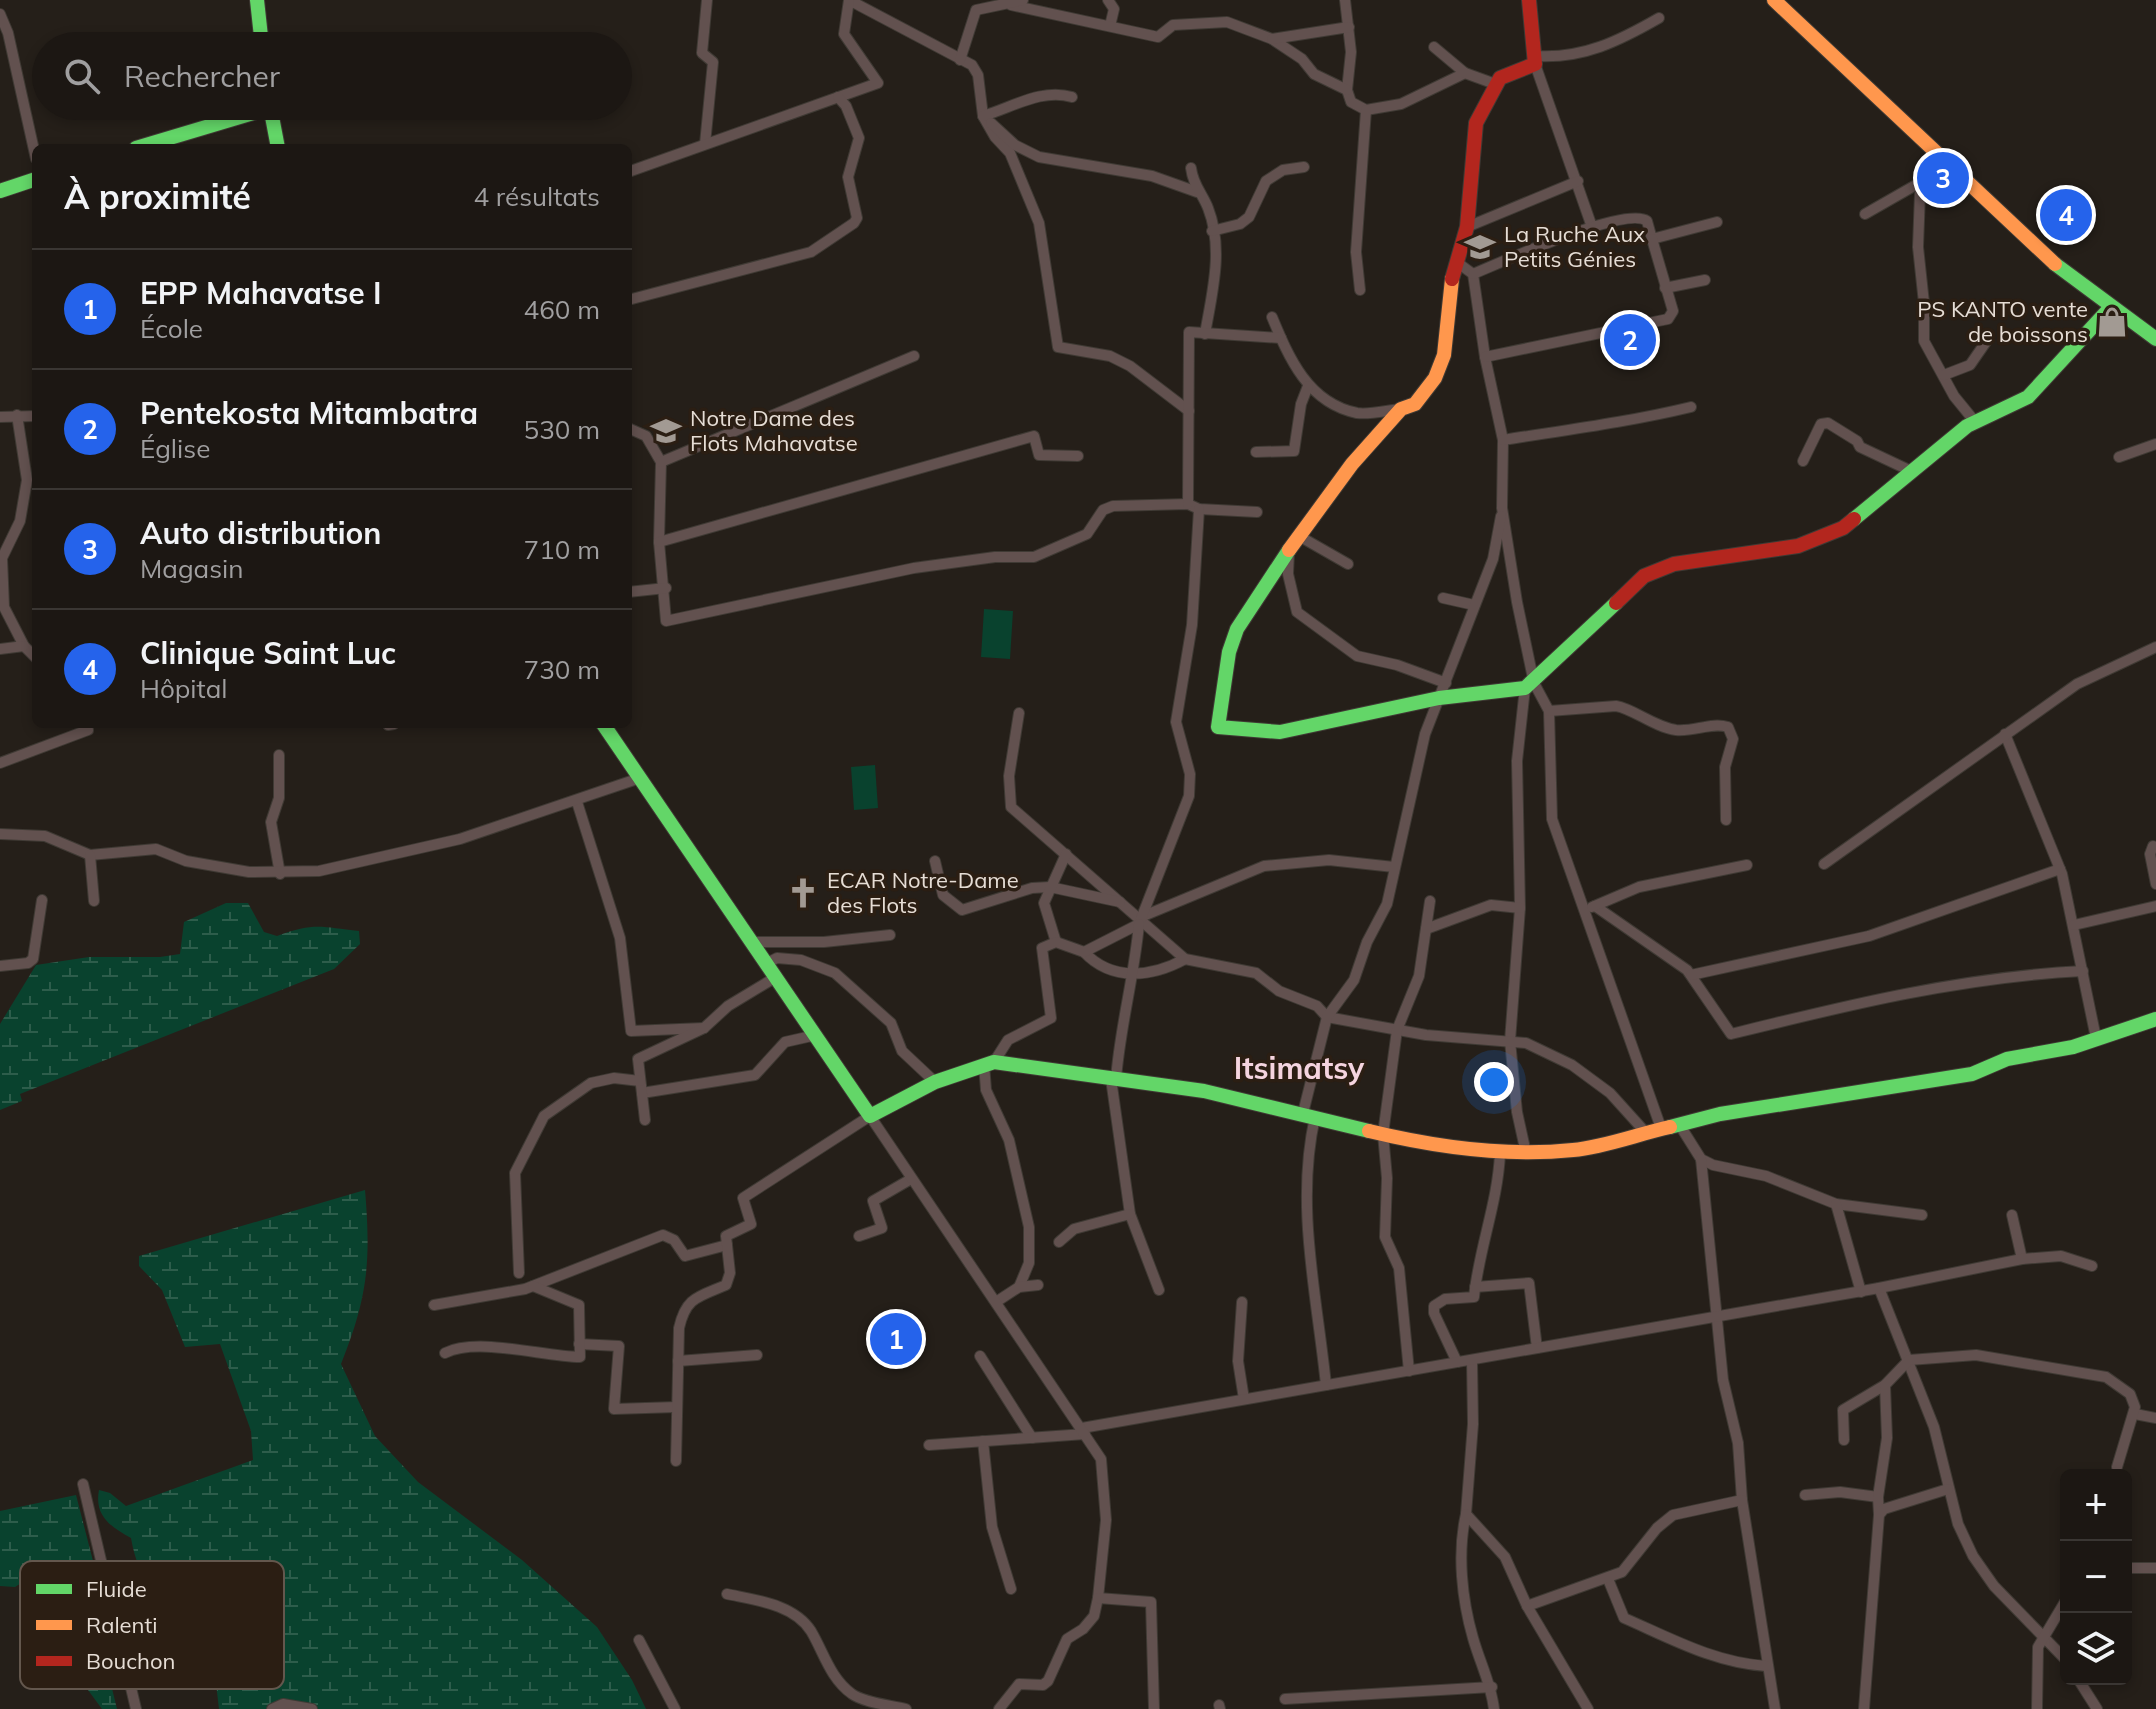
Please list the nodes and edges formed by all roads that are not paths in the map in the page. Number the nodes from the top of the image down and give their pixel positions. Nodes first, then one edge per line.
1 (257, 0) edge
2 (707, 0) edge
3 (849, 0) edge
4 (1023, 0) edge
5 (1108, 0) edge
6 (1345, 0) edge
7 (1529, 0) edge
8 (1774, 0) edge
9 (1011, 5) junction
10 (0, 14) edge
11 (1659, 18) dead end
12 (1110, 26) junction
13 (1349, 27) junction
14 (260, 32) edge
15 (1272, 39) junction
16 (1434, 47) dead end
17 (960, 60) junction
18 (1535, 60) junction
19 (1465, 73) junction
20 (1498, 85) junction
21 (1347, 90) junction
22 (838, 97) junction
23 (1072, 97) dead end
24 (1366, 110) junction
25 (983, 116) junction
26 (228, 120) edge
27 (273, 120) edge
28 (33, 144) edge
29 (149, 144) edge
30 (277, 144) edge
31 (705, 144) junction
32 (1933, 146) junction
33 (1304, 167) dead end
34 (1191, 168) dead end
35 (632, 171) edge
36 (32, 180) edge
37 (1578, 181) junction
38 (1921, 182) junction
39 (0, 191) edge
40 (1197, 192) junction
41 (1865, 214) dead end
42 (1717, 222) dead end
43 (1467, 227) junction
44 (1592, 227) junction
45 (1212, 231) junction
46 (1652, 239) junction
47 (1458, 263) junction
48 (1473, 274) junction
49 (1705, 280) dead end
50 (1665, 288) junction
51 (1360, 290) dead end
52 (632, 299) edge
53 (2110, 308) junction
54 (1272, 317) dead end
55 (1205, 334) junction
56 (1281, 338) junction
57 (1988, 339) dead end
58 (2156, 339) edge
59 (914, 356) dead end
60 (1485, 357) junction
61 (1944, 375) junction
62 (1308, 386) junction
63 (1691, 407) dead end
64 (1401, 409) junction
65 (1189, 411) junction
66 (17, 415) junction
67 (32, 416) edge
68 (0, 417) edge
69 (1976, 423) junction
70 (632, 430) edge
71 (1503, 440) junction
72 (2156, 444) edge
73 (1256, 452) dead end
74 (1078, 456) dead end
75 (2119, 457) dead end
76 (1803, 461) dead end
77 (661, 462) junction
78 (1911, 471) junction
79 (1188, 504) junction
80 (1502, 508) junction
81 (1199, 509) junction
82 (1257, 512) dead end
83 (1299, 536) junction
84 (659, 542) junction
85 (1289, 552) junction
86 (1348, 564) dead end
87 (666, 588) junction
88 (632, 592) edge
89 (1443, 598) dead end
90 (1474, 605) junction
91 (14, 628) junction
92 (0, 630) edge
93 (24, 646) junction
94 (2156, 647) edge
95 (0, 649) edge
96 (32, 654) edge
97 (1446, 683) junction
98 (1530, 685) junction
99 (1439, 698) junction
100 (1549, 711) junction
101 (1019, 713) dead end
102 (88, 728) edge
103 (606, 728) edge
104 (2005, 734) junction
105 (279, 755) dead end
106 (0, 763) edge
107 (640, 778) junction
108 (577, 802) junction
109 (1726, 820) dead end
110 (0, 834) edge
111 (2153, 846) dead end
112 (1066, 854) junction
113 (90, 855) junction
114 (935, 861) dead end
115 (1824, 864) dead end
116 (1747, 865) dead end
117 (1394, 867) junction
118 (2060, 869) junction
119 (280, 874) junction
120 (2156, 884) edge
121 (1050, 887) junction
122 (42, 900) dead end
123 (94, 901) dead end
124 (1430, 901) dead end
125 (1124, 902) junction
126 (1595, 906) junction
127 (2156, 906) edge
128 (1520, 908) junction
129 (1582, 909) junction
130 (1140, 921) junction
131 (2074, 925) junction
132 (1426, 929) junction
133 (890, 935) dead end
134 (752, 942) junction
135 (1056, 942) junction
136 (1084, 952) junction
137 (1185, 959) junction
138 (767, 963) junction
139 (0, 966) edge
140 (2083, 971) junction
141 (1135, 974) junction
142 (1691, 975) junction
143 (776, 977) junction
144 (1327, 1017) junction
145 (2156, 1019) edge
146 (704, 1028) junction
147 (1397, 1030) junction
148 (816, 1035) junction
149 (2096, 1038) junction
150 (1510, 1041) junction
151 (989, 1063) junction
152 (1114, 1079) junction
153 (640, 1081) junction
154 (935, 1082) junction
155 (642, 1093) junction
156 (1309, 1115) junction
157 (870, 1116) junction
158 (645, 1120) dead end
159 (1679, 1124) junction
160 (1654, 1131) junction
161 (1383, 1134) junction
162 (1500, 1153) junction
163 (1526, 1153) junction
164 (1701, 1159) junction
165 (911, 1179) junction
166 (1836, 1204) junction
167 (1130, 1214) junction
168 (1922, 1215) dead end
169 (2012, 1215) dead end
170 (859, 1236) dead end
171 (1059, 1242) dead end
172 (727, 1245) junction
173 (2022, 1259) junction
174 (2092, 1266) dead end
175 (519, 1273) dead end
176 (1038, 1285) dead end
177 (533, 1286) junction
178 (1019, 1287) junction
179 (1475, 1287) junction
180 (1879, 1288) junction
181 (1159, 1290) dead end
182 (1861, 1292) junction
183 (996, 1302) junction
184 (1242, 1302) dead end
185 (434, 1305) dead end
186 (1714, 1315) junction
187 (579, 1344) junction
188 (1537, 1348) junction
189 (445, 1353) dead end
190 (757, 1355) dead end
191 (980, 1356) dead end
192 (1472, 1360) junction
193 (1909, 1360) junction
194 (678, 1361) junction
195 (1457, 1362) junction
196 (1409, 1371) junction
197 (1326, 1385) junction
198 (1885, 1385) junction
199 (1244, 1399) junction
200 (677, 1407) junction
201 (2135, 1414) junction
202 (2156, 1418) edge
203 (1084, 1431) junction
204 (1032, 1438) junction
205 (1844, 1440) dead end
206 (983, 1441) junction
207 (929, 1445) dead end
208 (676, 1461) dead end
209 (2117, 1467) dead end
210 (83, 1484) dead end
211 (1948, 1489) junction
212 (1805, 1495) dead end
213 (1878, 1497) junction
214 (1742, 1500) junction
215 (1466, 1514) junction
216 (1879, 1515) junction
217 (101, 1561) edge
218 (2132, 1568) edge
219 (2156, 1568) edge
220 (1608, 1579) junction
221 (1011, 1589) dead end
222 (727, 1594) dead end
223 (1098, 1598) junction
224 (1527, 1606) junction
225 (2060, 1609) edge
226 (2042, 1635) junction
227 (639, 1640) dead end
228 (2060, 1654) edge
229 (1766, 1666) junction
230 (2082, 1685) edge
231 (1492, 1687) junction
232 (131, 1689) edge
233 (1285, 1699) dead end
234 (136, 1709) edge
235 (272, 1709) edge
236 (312, 1709) edge
237 (675, 1709) edge
238 (906, 1709) edge
239 (999, 1709) edge
240 (1154, 1709) edge
241 (1494, 1709) edge
242 (1588, 1709) edge
243 (1775, 1709) edge
244 (1864, 1709) edge
245 (2037, 1709) edge
246 (2097, 1709) edge

1 - 14 street
2 - 31 street
3 - 17 street
3 - 22 street
4 - 9 street
5 - 12 street
6 - 13 street
7 - 18 street
8 - 32 street
9 - 12 street
9 - 17 street
10 - 28 street
11 - 18 street
12 - 15 street
13 - 15 street
13 - 21 street
15 - 21 street
16 - 19 street
17 - 25 street
18 - 20 street
18 - 37 street
19 - 20 street
19 - 24 street
20 - 43 street
21 - 24 street
22 - 31 street
22 - 52 street
23 - 25 street
24 - 51 street
25 - 40 street
25 - 65 street
26 - 29 street
27 - 30 street
31 - 35 street
32 - 38 street
32 - 53 street
33 - 45 street
34 - 40 street
36 - 39 street
37 - 43 street
37 - 44 street
38 - 41 street
38 - 61 street
40 - 45 street
42 - 46 street
43 - 47 street
44 - 46 street
44 - 48 street
45 - 55 street
46 - 50 street
47 - 48 street
47 - 64 street
48 - 60 street
49 - 50 street
50 - 60 street
53 - 58 street
53 - 69 street
54 - 56 street
55 - 56 street
55 - 65 street
56 - 62 street
57 - 61 street
59 - 77 street
60 - 71 street
61 - 69 street
62 - 64 street
62 - 73 street
63 - 71 street
64 - 83 street
65 - 79 street
66 - 67 street
66 - 68 street
66 - 91 street
69 - 78 street
70 - 77 street
71 - 80 street
72 - 75 street
74 - 84 street
76 - 78 street
77 - 84 street
78 - 98 street
79 - 81 street
79 - 87 street
80 - 90 street
80 - 98 street
81 - 82 street
81 - 130 street
83 - 85 street
83 - 86 street
84 - 87 street
85 - 97 street
85 - 99 street
87 - 88 street
89 - 90 street
90 - 97 street
91 - 92 street
91 - 93 street
93 - 95 street
93 - 96 street
94 - 104 street
97 - 99 street
98 - 99 street
98 - 100 street
98 - 128 street
99 - 117 street
100 - 109 street
100 - 129 street
101 - 112 street
102 - 106 street
103 - 107 street
104 - 115 street
104 - 118 street
105 - 119 street
107 - 108 street
107 - 134 street
108 - 119 street
108 - 146 street
110 - 113 street
111 - 120 street
112 - 121 street
112 - 125 street
113 - 119 street
113 - 123 street
114 - 121 street
116 - 126 street
117 - 130 street
117 - 144 street
118 - 131 street
118 - 142 street
121 - 125 street
121 - 135 street
122 - 139 street
124 - 132 street
125 - 130 street
126 - 129 street
126 - 142 street
127 - 131 street
128 - 132 street
128 - 150 street
129 - 160 street
130 - 136 street
130 - 137 street
130 - 141 street
131 - 140 street
132 - 147 street
133 - 134 street
134 - 138 street
135 - 136 street
135 - 151 street
136 - 141 street
137 - 141 street
137 - 144 street
138 - 143 street
138 - 154 street
140 - 142 street
140 - 149 street
141 - 152 street
143 - 146 street
143 - 148 street
144 - 147 street
144 - 156 street
145 - 149 street
146 - 153 street
147 - 150 street
147 - 161 street
148 - 155 street
148 - 157 street
149 - 159 street
150 - 160 street
150 - 163 street
151 - 152 street
151 - 154 street
151 - 178 street
152 - 156 street
152 - 167 street
153 - 155 street
153 - 175 street
154 - 157 street
155 - 158 street
156 - 161 street
156 - 197 street
157 - 165 street
157 - 172 street
159 - 160 street
159 - 164 street
160 - 163 street
161 - 162 street
161 - 196 street
162 - 163 street
162 - 179 street
164 - 166 street
164 - 186 street
165 - 170 street
165 - 183 street
166 - 168 street
166 - 182 street
167 - 171 street
167 - 181 street
169 - 173 street
172 - 177 street
172 - 194 street
173 - 174 street
173 - 180 street
176 - 178 street
177 - 185 street
177 - 187 street
178 - 183 street
179 - 188 street
179 - 195 street
180 - 182 street
180 - 193 street
182 - 186 street
183 - 203 street
184 - 199 street
186 - 188 street
186 - 214 street
187 - 189 street
187 - 200 street
188 - 192 street
190 - 194 street
191 - 204 street
192 - 195 street
192 - 215 street
193 - 198 street
193 - 201 street
193 - 211 street
194 - 200 street
195 - 196 street
196 - 197 street
197 - 199 street
198 - 205 street
198 - 213 street
199 - 203 street
200 - 208 street
201 - 202 street
201 - 209 street
203 - 204 street
203 - 223 street
204 - 206 street
206 - 207 street
206 - 221 street
210 - 217 street
211 - 216 street
211 - 226 street
212 - 213 street
213 - 216 street
214 - 220 street
214 - 229 street
215 - 224 street
215 - 231 street
216 - 244 street
218 - 219 street
220 - 224 street
220 - 229 street
222 - 238 street
223 - 239 street
223 - 240 street
224 - 242 street
225 - 226 street
226 - 228 street
226 - 245 street
227 - 237 street
229 - 243 street
230 - 246 street
231 - 233 street
231 - 241 street
232 - 234 street
235 - 236 street

